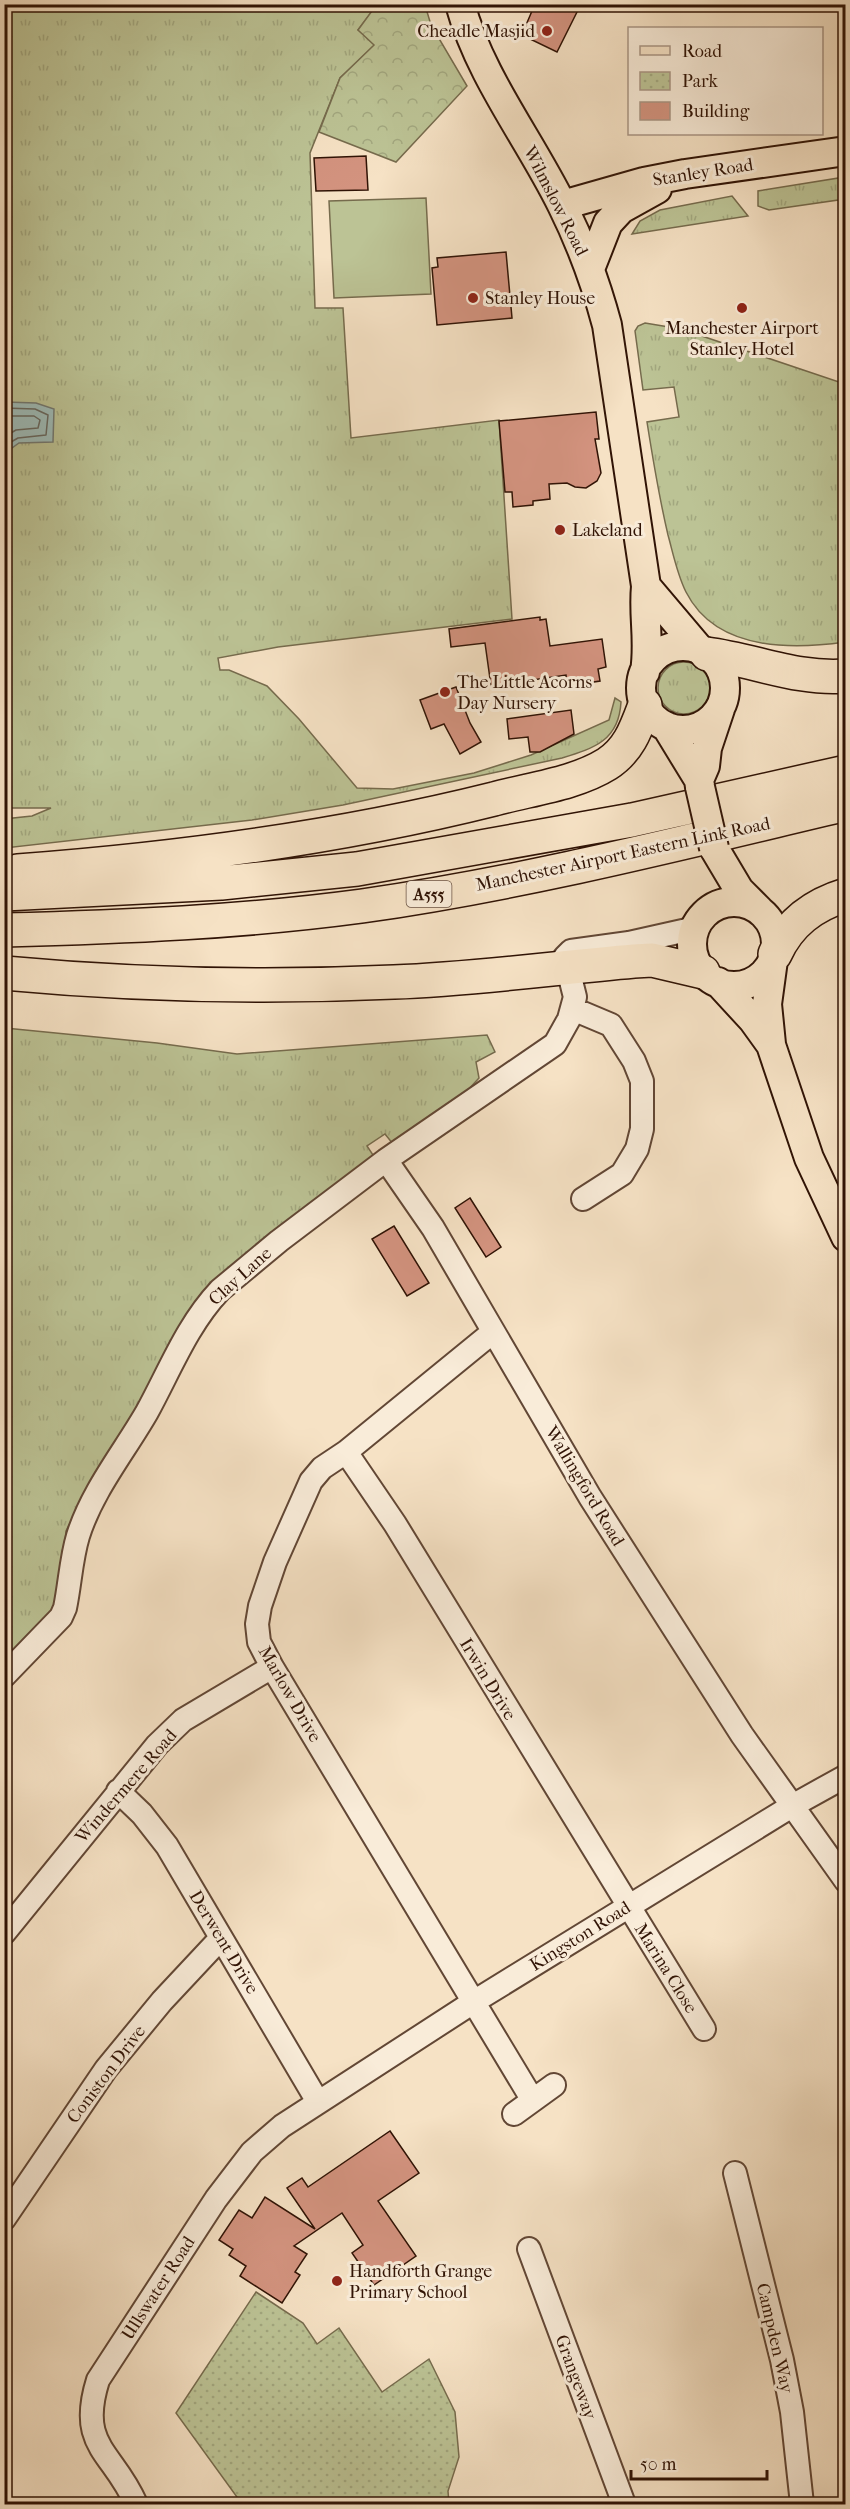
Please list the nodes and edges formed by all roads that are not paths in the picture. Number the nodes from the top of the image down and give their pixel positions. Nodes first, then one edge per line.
1 (460, 4) edge
2 (846, 151) edge
3 (685, 174) junction
4 (563, 205) junction
5 (590, 268) junction
6 (646, 586) junction
7 (704, 652) junction
8 (645, 672) junction
9 (846, 676) edge
10 (720, 709) junction
11 (656, 716) junction
12 (846, 772) edge
13 (699, 783) junction
14 (846, 804) edge
15 (714, 849) junction
16 (4, 873) edge
17 (4, 894) edge
18 (846, 895) edge
19 (759, 910) junction
20 (697, 925) junction
21 (4, 930) edge
22 (774, 957) junction
23 (566, 967) junction
24 (4, 973) edge
25 (711, 977) junction
26 (573, 1009) junction
27 (771, 1046) junction
28 (386, 1160) junction
29 (583, 1198) dead end
30 (846, 1237) edge
31 (493, 1332) junction
32 (346, 1452) junction
33 (272, 1667) junction
34 (4, 1676) edge
35 (846, 1776) edge
36 (117, 1791) junction
37 (792, 1806) junction
38 (846, 1881) edge
39 (628, 1907) junction
40 (4, 1933) edge
41 (220, 1939) junction
42 (475, 2001) junction
43 (704, 2029) dead end
44 (554, 2085) dead end
45 (532, 2098) junction
46 (318, 2102) junction
47 (514, 2114) dead end
48 (735, 2173) dead end
49 (4, 2220) edge
50 (529, 2248) dead end
51 (136, 2505) edge
52 (624, 2505) edge
53 (802, 2505) edge

1 - 4 main road, Wilmslow Road
2 - 3 main road, Stanley Road
3 - 4 main road, Stanley Road
3 - 5 main road
4 - 5 main road, Wilmslow Road
5 - 6 main road, Wilmslow Road
6 - 7 main road
6 - 8 main road, Wilmslow Road
7 - 8 main road
7 - 9 highway
7 - 10 main road
8 - 11 main road
10 - 11 main road
10 - 13 main road
11 - 13 main road
11 - 16 highway
12 - 17 highway, Manchester Airport Eastern Link Road / A555
13 - 15 main road, bridge
14 - 21 highway, Manchester Airport Eastern Link Road / A555
15 - 19 main road
15 - 20 main road
18 - 22 highway
19 - 20 main road
19 - 22 main road
20 - 23 street
20 - 25 main road
22 - 25 main road
22 - 27 main road
23 - 24 highway
23 - 25 highway
23 - 26 street
25 - 27 main road
26 - 28 street, Clay Lane
26 - 29 street
27 - 30 main road
28 - 31 street, Wallingford Road
28 - 34 street, Clay Lane
31 - 32 street, Marlow Drive
31 - 37 street, Wallingford Road
32 - 33 street, Marlow Drive
32 - 39 street, Irwin Drive
33 - 36 street, Windermere Road
33 - 42 street, Marlow Drive
35 - 37 street, Kingston Road
36 - 40 street, Windermere Road
36 - 41 street, Derwent Drive
37 - 38 street, Wallingford Road
37 - 39 street, Kingston Road
39 - 42 street, Kingston Road
39 - 43 street, Marina Close
41 - 46 street, Derwent Drive
41 - 49 street, Coniston Drive
42 - 45 street, Marlow Drive
42 - 46 street, Kingston Road
44 - 45 street
45 - 47 street
46 - 51 street, Ullswater Road
48 - 53 street, Campden Way
50 - 52 street, Grangeway

